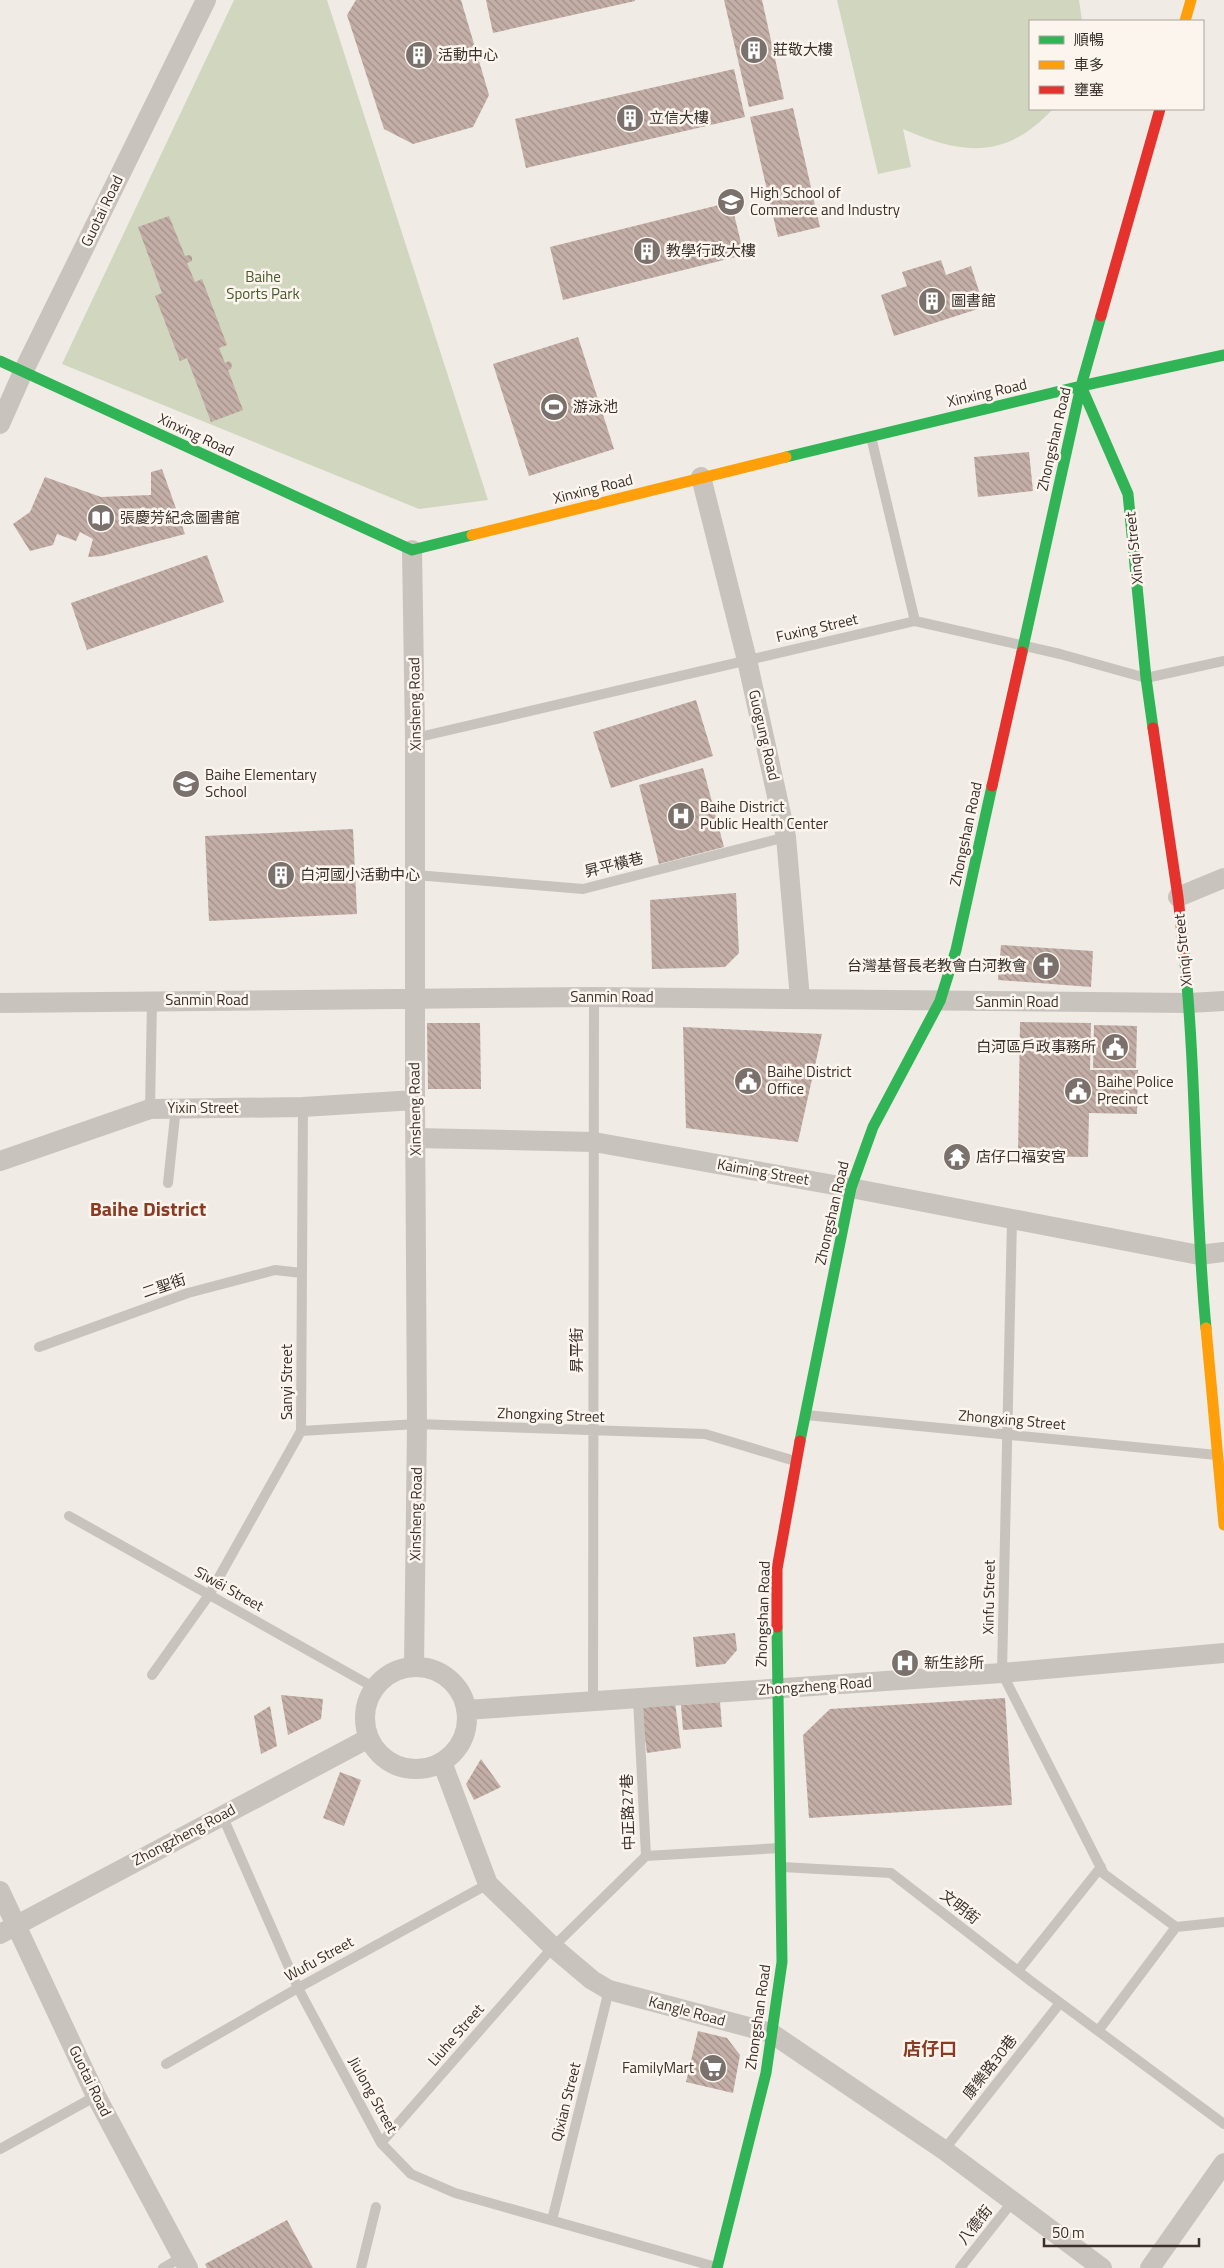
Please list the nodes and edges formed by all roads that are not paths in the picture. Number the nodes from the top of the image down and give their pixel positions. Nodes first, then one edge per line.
1 (206, 0) edge
2 (1191, 0) edge
3 (1185, 20) edge
4 (1160, 110) edge
5 (1224, 355) edge
6 (0, 362) edge
7 (23, 372) junction
8 (1081, 386) junction
9 (0, 424) edge
10 (870, 436) junction
11 (702, 477) junction
12 (412, 550) junction
13 (915, 622) junction
14 (1023, 647) junction
15 (747, 660) junction
16 (1224, 661) edge
17 (1146, 678) junction
18 (416, 738) junction
19 (786, 837) junction
20 (416, 876) junction
21 (1224, 878) edge
22 (1178, 897) junction
23 (594, 997) junction
24 (800, 999) junction
25 (152, 1000) junction
26 (415, 1000) junction
27 (1224, 1001) edge
28 (940, 1002) junction
29 (0, 1003) edge
30 (1189, 1003) junction
31 (414, 1100) junction
32 (176, 1107) junction
33 (303, 1107) junction
34 (150, 1109) junction
35 (416, 1138) junction
36 (594, 1142) junction
37 (0, 1161) edge
38 (168, 1183) dead end
39 (851, 1188) junction
40 (1012, 1218) junction
41 (1224, 1252) edge
42 (1199, 1255) junction
43 (302, 1273) junction
44 (39, 1346) dead end
45 (1224, 1378) edge
46 (1211, 1380) junction
47 (805, 1415) junction
48 (417, 1424) junction
49 (301, 1431) junction
50 (592, 1432) junction
51 (1008, 1435) junction
52 (1217, 1455) junction
53 (796, 1462) junction
54 (69, 1516) dead end
55 (1224, 1525) edge
56 (209, 1595) junction
57 (1224, 1653) edge
58 (414, 1667) junction
59 (1002, 1673) junction
60 (152, 1675) dead end
61 (375, 1688) junction
62 (776, 1689) junction
63 (638, 1699) junction
64 (593, 1702) junction
65 (466, 1710) junction
66 (369, 1738) junction
67 (442, 1762) junction
68 (222, 1814) junction
69 (780, 1848) junction
70 (646, 1856) junction
71 (781, 1867) junction
72 (1100, 1867) junction
73 (488, 1884) junction
74 (0, 1891) edge
75 (1224, 1922) edge
76 (1176, 1927) junction
77 (8, 1930) edge
78 (553, 1947) junction
79 (1018, 1971) junction
80 (298, 1988) junction
81 (609, 1990) junction
82 (1060, 2003) junction
83 (1098, 2031) junction
84 (772, 2033) junction
85 (166, 2064) dead end
86 (96, 2096) junction
87 (1224, 2124) edge
88 (381, 2143) junction
89 (0, 2149) edge
90 (944, 2150) junction
91 (1224, 2163) edge
92 (1013, 2201) junction
93 (376, 2207) dead end
94 (552, 2220) junction
95 (185, 2263) edge
96 (163, 2268) edge
97 (361, 2268) edge
98 (717, 2268) edge
99 (960, 2268) edge
100 (1102, 2268) edge
101 (1150, 2268) edge

1 - 7 street, Guotai Road
2 - 3 street
4 - 8 street, Zhongshan Road
5 - 8 street, Xinxing Road
6 - 7 street, Xinxing Road
7 - 9 street, Guotai Road
7 - 12 street, Xinxing Road
8 - 10 street, Xinxing Road
8 - 14 street, Zhongshan Road
8 - 17 street, Xinqi Street
10 - 11 street, Xinxing Road
10 - 13 lane
11 - 12 street, Xinxing Road
11 - 15 street, Guogung Road
12 - 18 street, Xinsheng Road
13 - 14 lane, Fuxing Street
13 - 15 lane, Fuxing Street
14 - 17 lane, Fuxing Street
14 - 28 street, Zhongshan Road
15 - 18 lane, Fuxing Street
15 - 19 street, Guogung Road
16 - 17 lane, Fuxing Street
17 - 22 street, Xinqi Street
18 - 20 street, Xinsheng Road
19 - 20 lane, 昇平橫巷
19 - 24 street, Guogung Road
20 - 26 street, Xinsheng Road
21 - 22 street
22 - 30 street, Xinqi Street
23 - 24 street, Sanmin Road
23 - 26 street, Sanmin Road
23 - 36 lane, 昇平街
24 - 28 street, Sanmin Road
25 - 26 street, Sanmin Road
25 - 29 street, Sanmin Road
25 - 34 lane
26 - 31 street, Xinsheng Road
27 - 30 street, Sanmin Road
28 - 30 street, Sanmin Road
28 - 39 street, Zhongshan Road
30 - 42 street, Xinqi Street
31 - 33 street, Yixin Street
31 - 35 street, Xinsheng Road
32 - 33 street, Yixin Street
32 - 34 street, Yixin Street
32 - 38 lane
33 - 43 lane, Sanyi Street
34 - 37 street, Yixin Street
35 - 36 street, Kaiming Street
35 - 48 street, Xinsheng Road
36 - 39 street, Kaiming Street
36 - 50 lane, 昇平街
39 - 40 street, Kaiming Street
39 - 47 street, Zhongshan Road
40 - 42 street, Kaiming Street
40 - 51 lane, Xinfu Street
41 - 42 street, Kaiming Street
42 - 46 street, Xinqi Street
43 - 44 lane, 二聖街
43 - 49 lane, Sanyi Street
45 - 46 lane
46 - 52 street, Xinqi Street
47 - 51 lane, Zhongxing Street
47 - 53 street, Zhongshan Road
48 - 49 lane, Zhongxing Street
48 - 50 lane, Zhongxing Street
48 - 58 street, Xinsheng Road
49 - 56 lane, Sanyi Street
50 - 53 lane, Zhongxing Street
50 - 64 lane, 昇平街
51 - 52 lane, Zhongxing Street
51 - 59 lane, Xinfu Street
52 - 55 street, Xinqi Street
53 - 62 street, Zhongshan Road
54 - 56 lane, Sìwéi Street
56 - 60 lane, Sanyi Street
56 - 61 lane, Sìwéi Street
57 - 59 street, Zhongzheng Road
58 - 61 street
58 - 65 street
59 - 62 street, Zhongzheng Road
59 - 72 lane, Xinfu Street
61 - 66 street
62 - 63 street, Zhongzheng Road
62 - 69 street, Zhongshan Road
63 - 64 street, Zhongzheng Road
63 - 70 lane, 中正路27巷
64 - 65 street, Zhongzheng Road
65 - 67 street
66 - 67 street
66 - 68 street, Zhongzheng Road
67 - 73 street, Kangle Road
68 - 77 street, Zhongzheng Road
68 - 80 lane, Jiulong Street
69 - 70 lane
69 - 71 street, Zhongshan Road
70 - 78 lane, 中正路27巷
71 - 79 lane, 文明街
71 - 84 street, Zhongshan Road
72 - 76 lane, Xinfu Street
72 - 79 lane
73 - 78 street, Kangle Road
73 - 80 lane, Wufu Street
74 - 77 street, Guotai Road
75 - 76 lane
76 - 83 lane
77 - 86 street, Guotai Road
78 - 81 street, Kangle Road
78 - 88 lane, Liuhe Street
79 - 82 lane, 文明街
80 - 85 lane, Wufu Street
80 - 88 lane, Jiulong Street
81 - 84 street, Kangle Road
81 - 94 lane, Qixian Street
82 - 83 lane, 文明街
82 - 90 lane, 康樂路30巷
83 - 87 lane, 文明街
84 - 90 street, Kangle Road
84 - 98 street, Zhongshan Road
86 - 89 lane
86 - 95 street, Guotai Road
88 - 94 lane, Jiulong Street
90 - 92 street, Kangle Road
91 - 101 street
92 - 99 lane, 八德街
92 - 100 street, Kangle Road
93 - 97 lane
94 - 98 lane, Jiulong Street
95 - 96 lane

